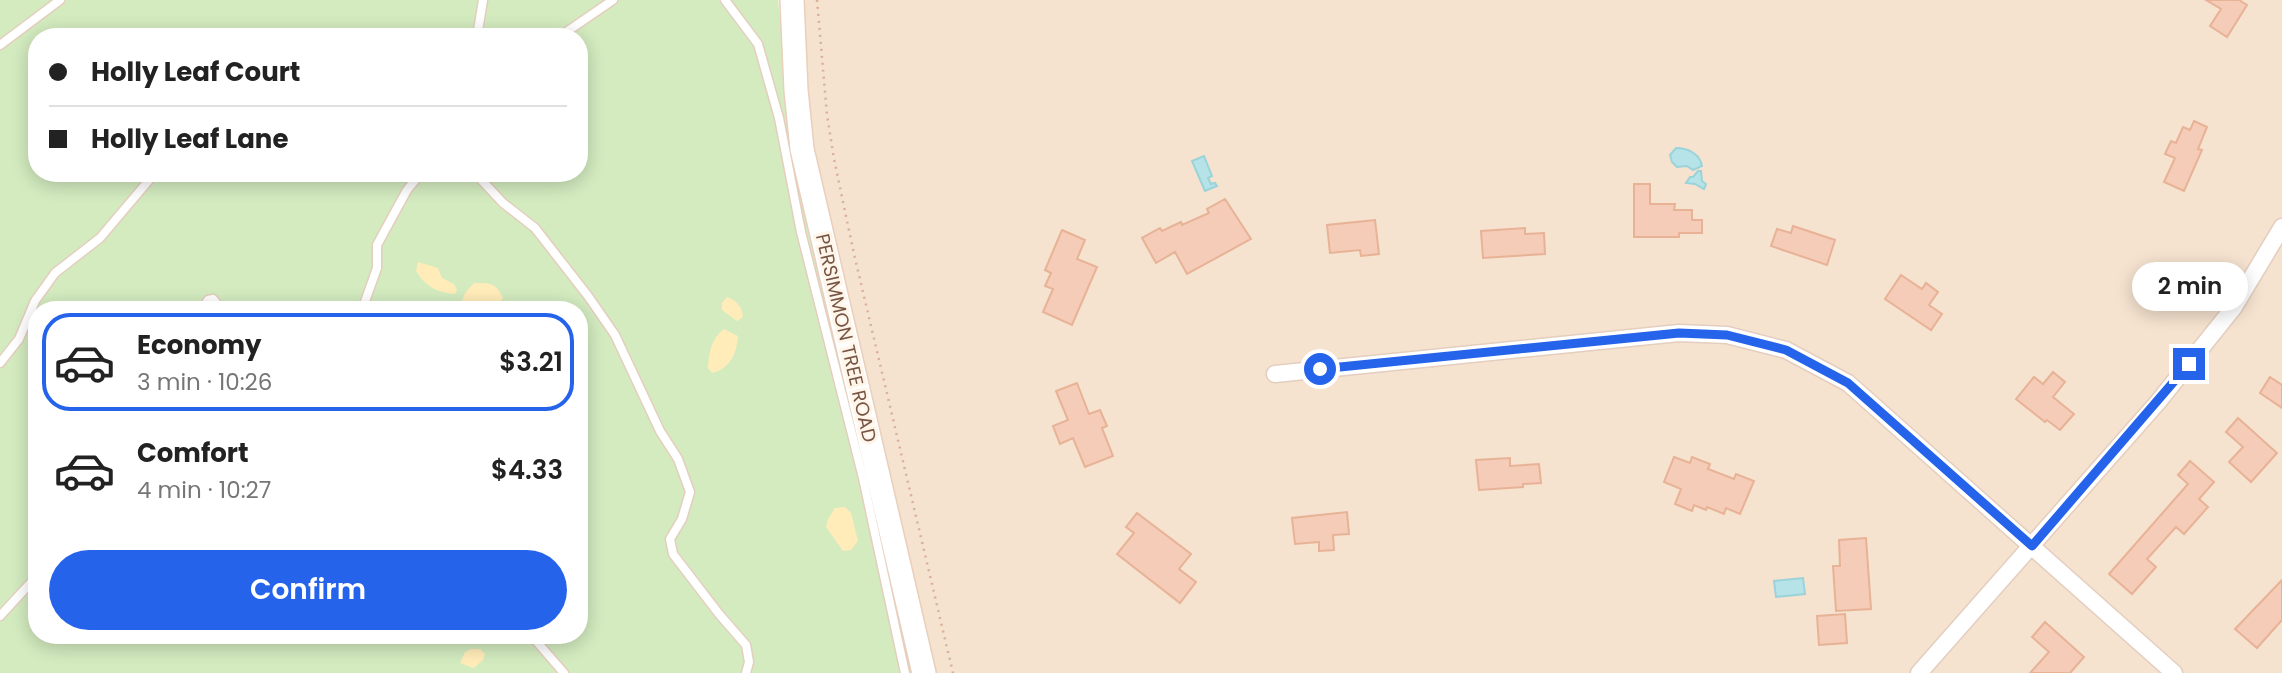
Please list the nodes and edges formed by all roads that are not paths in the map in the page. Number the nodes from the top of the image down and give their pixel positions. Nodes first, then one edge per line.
1 (60, 0) edge
2 (483, 0) edge
3 (613, 0) edge
4 (725, 0) edge
5 (792, 0) edge
6 (478, 28) edge
7 (572, 28) edge
8 (0, 45) edge
9 (147, 182) edge
10 (414, 182) edge
11 (483, 182) edge
12 (2282, 227) edge
13 (35, 301) edge
14 (365, 301) edge
15 (28, 318) edge
16 (0, 363) edge
17 (1275, 374) dead end
18 (2032, 546) junction
19 (28, 586) edge
20 (0, 616) edge
21 (539, 644) edge
22 (564, 673) edge
23 (746, 673) edge
24 (905, 673) edge
25 (924, 673) edge
26 (1919, 673) edge
27 (2174, 673) edge

1 - 8 lane
2 - 6 lane
3 - 7 lane
4 - 24 lane
5 - 25 main road, PERSIMMON TREE ROAD
9 - 13 lane
10 - 14 lane
11 - 23 lane
12 - 18 street
15 - 16 lane
17 - 18 street
18 - 26 street
18 - 27 street
19 - 20 lane
21 - 22 lane

